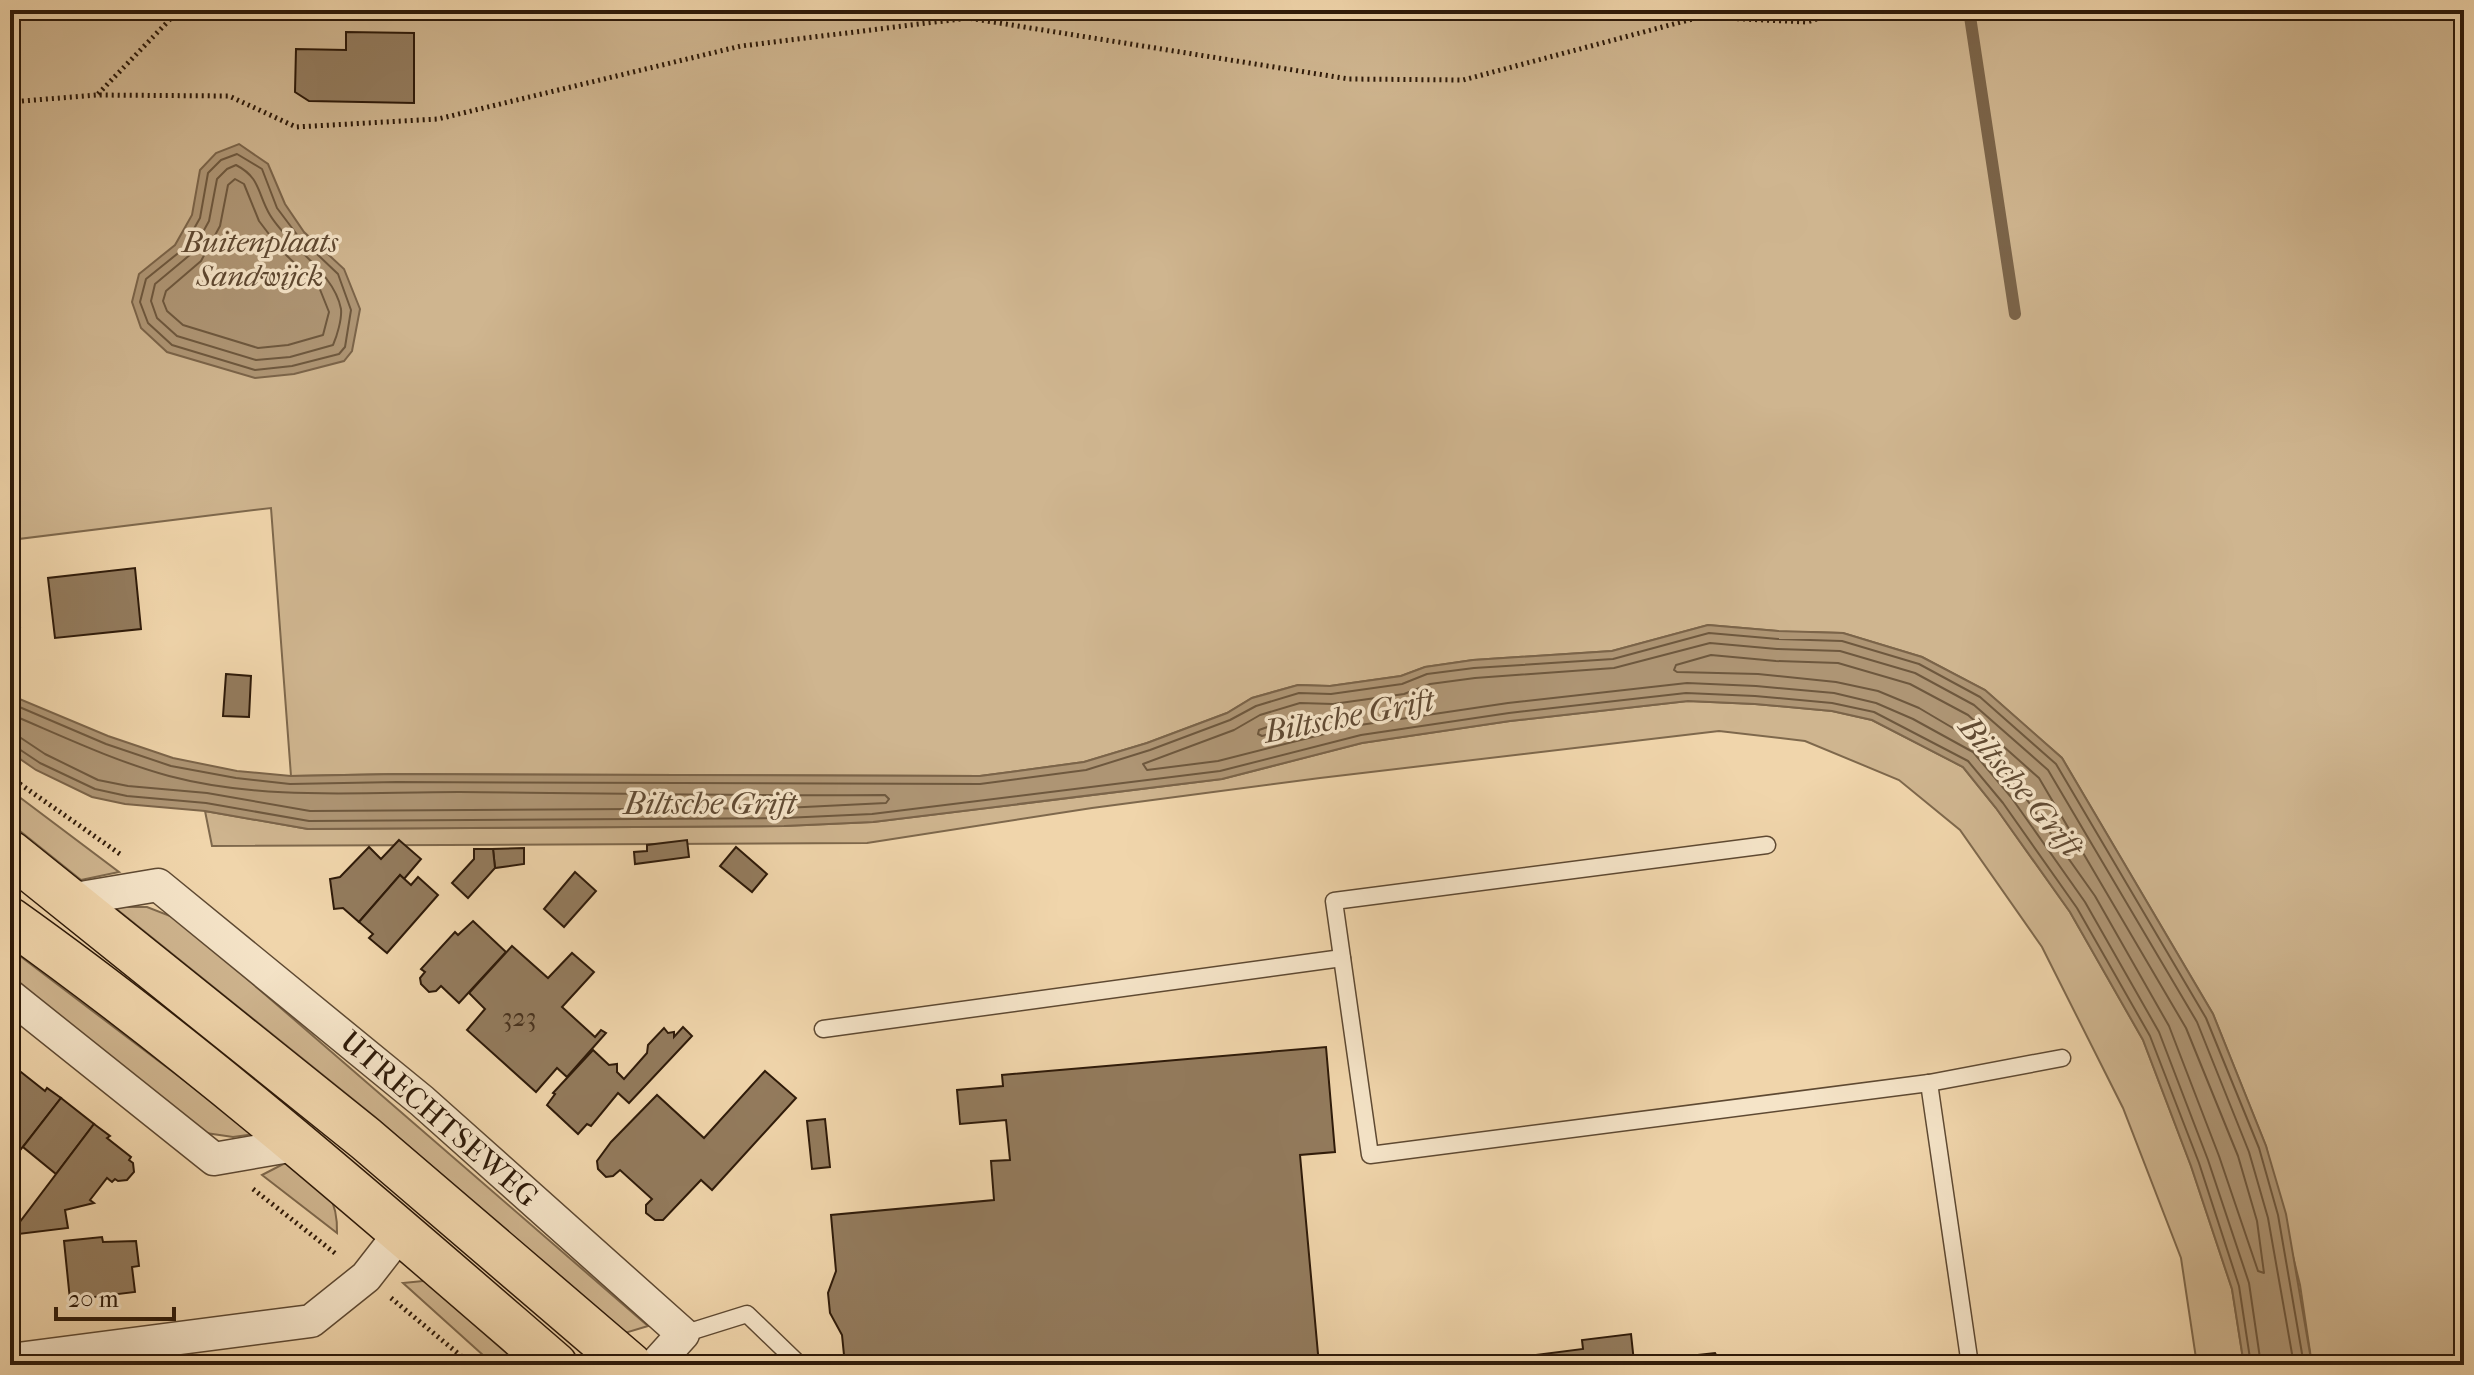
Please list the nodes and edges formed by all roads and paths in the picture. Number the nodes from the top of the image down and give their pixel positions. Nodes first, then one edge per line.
1 (179, 10) edge
2 (993, 10) edge
3 (1032, 10) edge
4 (1847, 10) edge
5 (97, 95) junction
6 (10, 102) edge
7 (10, 777) edge
8 (1767, 845) dead end
9 (10, 853) edge
10 (158, 885) junction
11 (69, 900) junction
12 (10, 920) edge
13 (1342, 958) junction
14 (10, 996) edge
15 (823, 1029) dead end
16 (2062, 1058) dead end
17 (1929, 1083) junction
18 (295, 1145) junction
19 (214, 1159) junction
20 (401, 1232) junction
21 (366, 1277) junction
22 (683, 1334) junction
23 (10, 1360) edge
24 (472, 1365) edge
25 (555, 1365) edge
26 (630, 1365) edge
27 (655, 1365) edge
28 (800, 1365) edge
29 (1970, 1365) edge

1 - 5 path
2 - 3 path
4 - 5 path
5 - 6 path
7 - 10 path
8 - 13 lane
9 - 11 main road, UTRECHTSEWEG
10 - 11 street
10 - 22 street, UTRECHTSEWEG
11 - 26 main road, UTRECHTSEWEG
12 - 18 main road
13 - 15 lane
13 - 17 lane
14 - 19 street
16 - 17 lane
17 - 29 lane
18 - 19 street
18 - 20 main road
19 - 21 path
20 - 21 street
20 - 25 main road
21 - 23 street
21 - 24 path
22 - 27 street
22 - 28 lane

